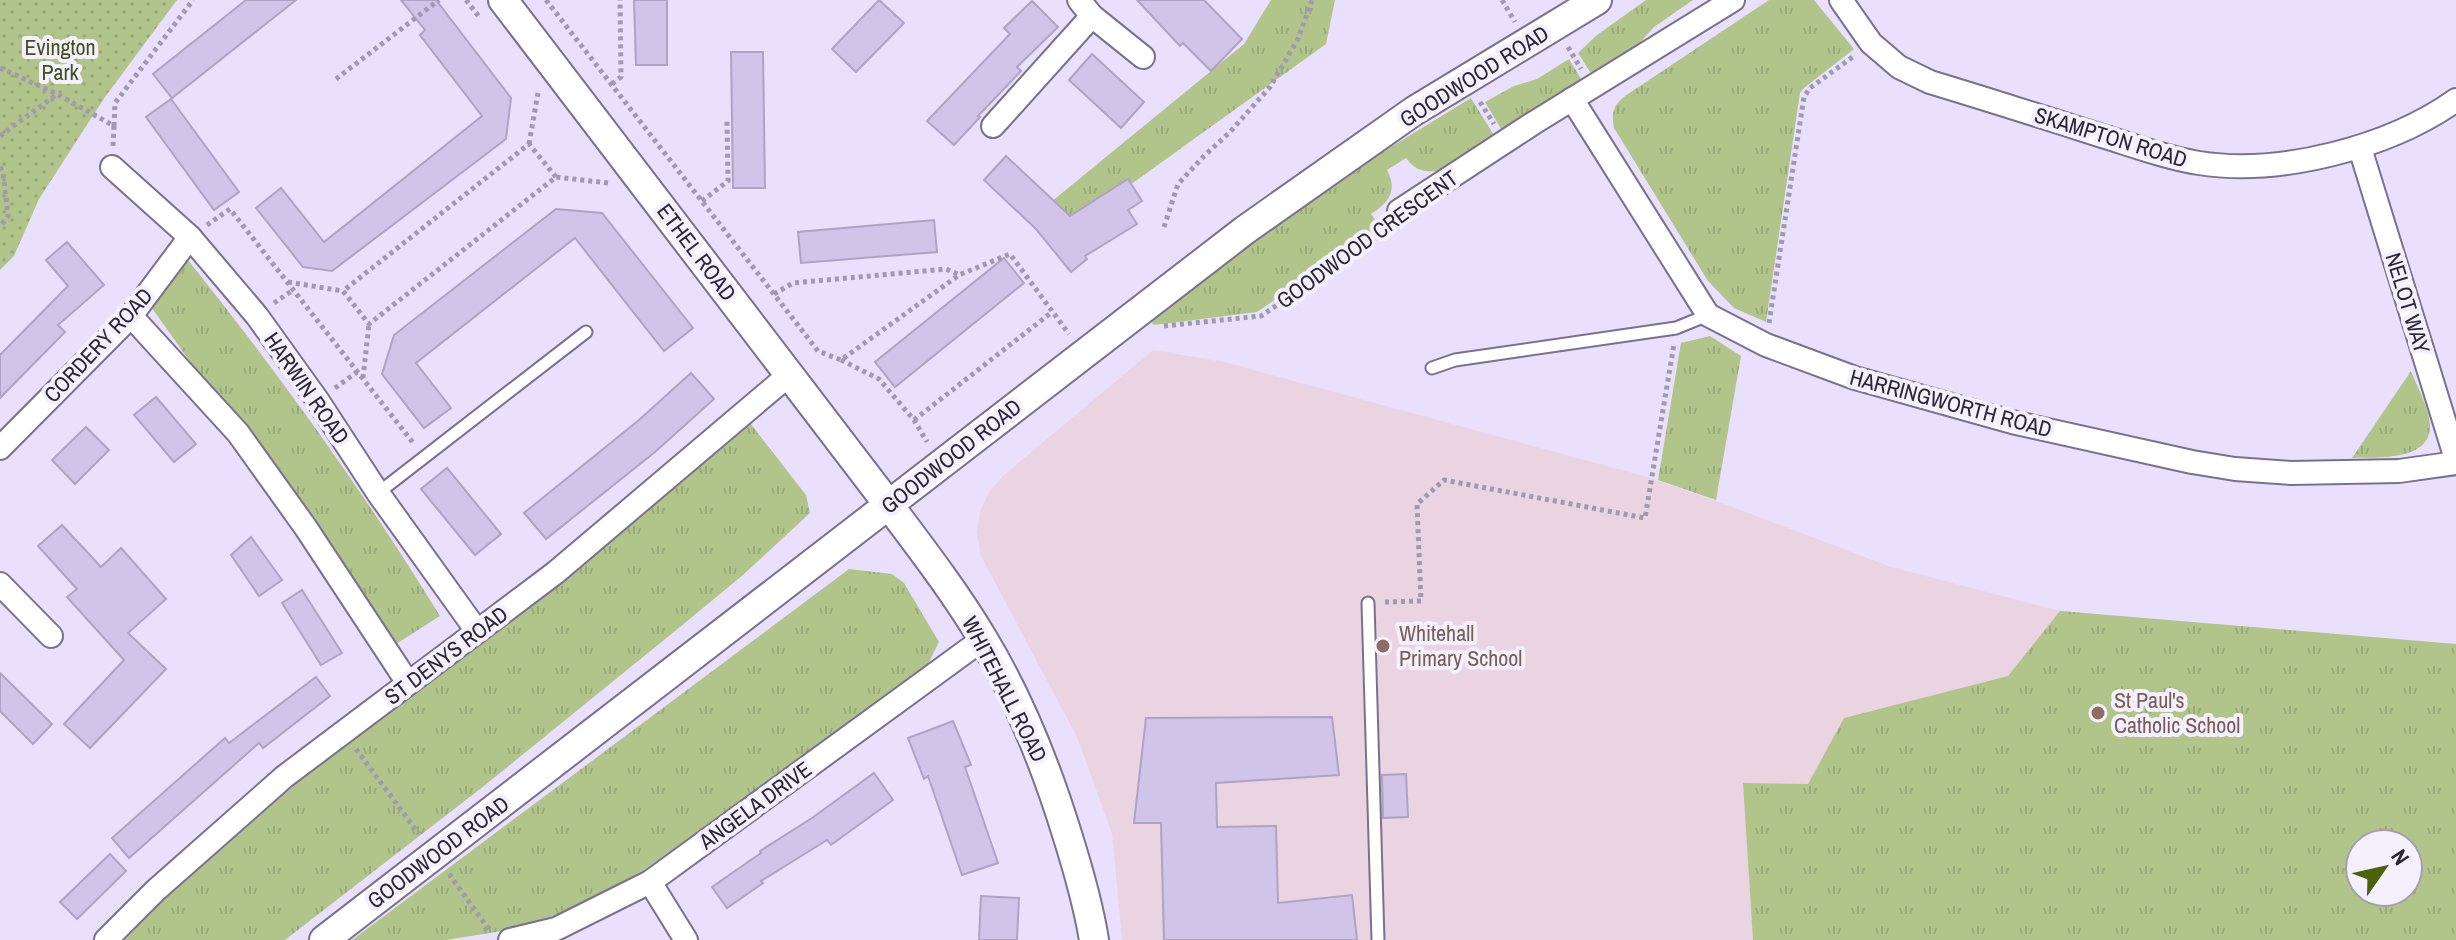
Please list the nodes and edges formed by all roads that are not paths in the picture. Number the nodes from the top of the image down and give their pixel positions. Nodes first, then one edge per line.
1 (503, 0) edge
2 (1597, 0) edge
3 (1733, 0) edge
4 (1841, 0) edge
5 (1086, 8) edge
6 (1143, 57) dead end
7 (1572, 99) junction
8 (2456, 100) edge
9 (993, 126) dead end
10 (2360, 148) junction
11 (112, 167) road end
12 (1399, 211) road end
13 (190, 237) junction
14 (1708, 315) junction
15 (131, 316) junction
16 (586, 332) dead end
17 (1432, 368) dead end
18 (790, 374) junction
19 (0, 448) edge
20 (2456, 461) edge
21 (378, 493) junction
22 (888, 504) junction
23 (0, 584) edge
24 (1368, 603) road end
25 (477, 631) junction
26 (51, 636) dead end
27 (983, 639) junction
28 (408, 683) junction
29 (650, 882) junction
30 (106, 940) edge
31 (324, 940) edge
32 (510, 940) edge
33 (686, 940) edge
34 (1094, 940) edge
35 (1378, 940) edge

1 - 18 street, ETHEL ROAD
2 - 22 street, GOODWOOD ROAD
3 - 7 street, GOODWOOD CRESCENT
4 - 10 street, SKAMPTON ROAD
5 - 6 street
5 - 9 street
7 - 12 street, GOODWOOD CRESCENT
7 - 14 street
8 - 10 street, SKAMPTON ROAD
10 - 20 street, NELOT WAY
11 - 13 street, HARWIN ROAD
13 - 15 street, CORDERY ROAD
13 - 21 street, HARWIN ROAD
14 - 17 lane
14 - 20 street, HARRINGWORTH ROAD
15 - 19 street, CORDERY ROAD
15 - 28 street
16 - 21 lane
18 - 22 street, ETHEL ROAD
18 - 25 street, ST DENYS ROAD
21 - 25 street, HARWIN ROAD
22 - 27 street, WHITEHALL ROAD
22 - 31 street, GOODWOOD ROAD
23 - 26 street
24 - 35 lane
25 - 28 street, ST DENYS ROAD
27 - 29 street, ANGELA DRIVE
27 - 34 street, WHITEHALL ROAD
28 - 30 street, ST DENYS ROAD
29 - 32 street, ANGELA DRIVE
29 - 33 street

